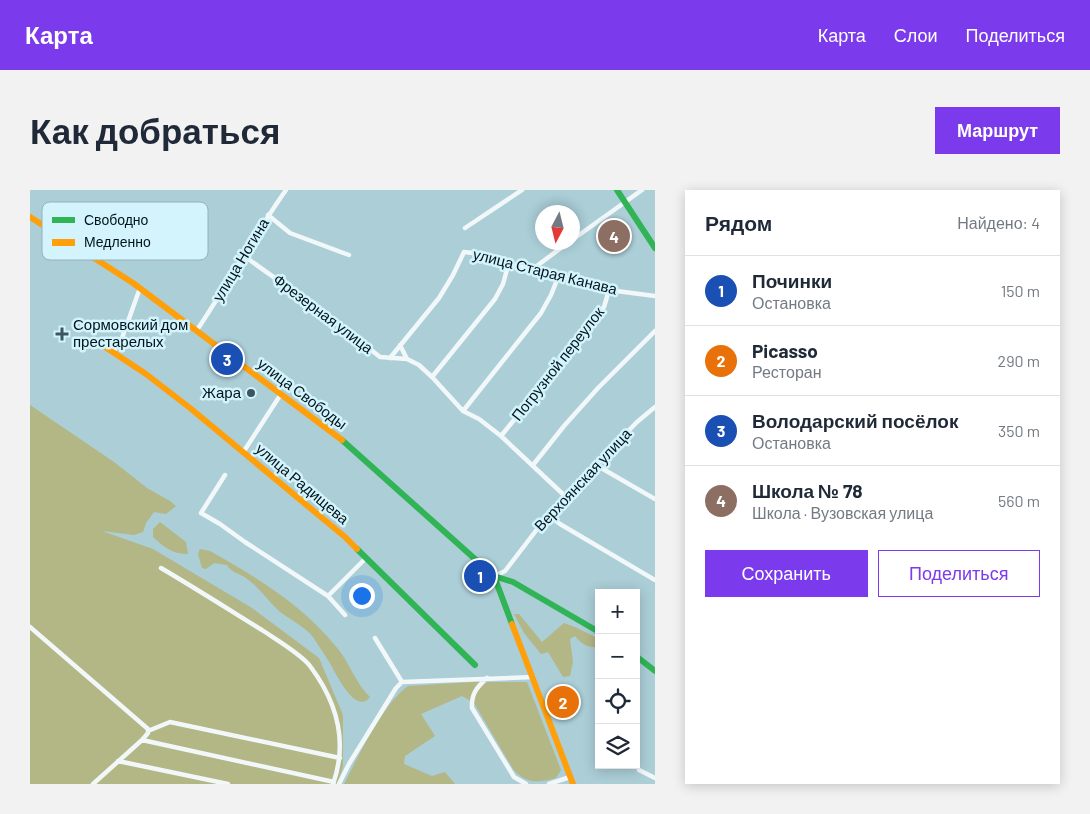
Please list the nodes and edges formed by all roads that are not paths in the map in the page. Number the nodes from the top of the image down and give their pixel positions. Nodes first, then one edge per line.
1 (286, 190) edge
2 (522, 190) edge
3 (618, 190) edge
4 (642, 190) edge
5 (625, 201) junction
6 (268, 215) junction
7 (30, 217) edge
8 (42, 224) edge
9 (465, 228) dead end
10 (580, 234) edge
11 (655, 248) edge
12 (558, 250) edge
13 (348, 255) dead end
14 (244, 256) junction
15 (100, 260) edge
16 (508, 266) junction
17 (534, 268) junction
18 (559, 274) junction
19 (140, 288) junction
20 (609, 290) junction
21 (655, 296) edge
22 (197, 330) junction
23 (655, 331) edge
24 (96, 341) dead end
25 (400, 345) junction
26 (113, 352) junction
27 (390, 358) junction
28 (407, 358) junction
29 (432, 377) junction
30 (281, 394) junction
31 (655, 407) edge
32 (463, 411) junction
33 (501, 436) junction
34 (244, 451) junction
35 (596, 464) junction
36 (533, 465) junction
37 (225, 475) dead end
38 (564, 496) junction
39 (655, 498) edge
40 (548, 515) junction
41 (366, 558) junction
42 (161, 568) dead end
43 (494, 576) junction
44 (655, 580) edge
45 (328, 596) junction
46 (345, 615) dead end
47 (30, 627) edge
48 (595, 630) edge
49 (375, 638) dead end
50 (640, 659) edge
51 (475, 666) dead end
52 (655, 671) edge
53 (533, 677) junction
54 (487, 678) junction
55 (402, 682) junction
56 (148, 731) junction
57 (142, 740) junction
58 (340, 758) junction
59 (118, 762) junction
60 (639, 770) dead end
61 (570, 777) junction
62 (655, 778) edge
63 (336, 783) edge
64 (94, 784) edge
65 (228, 784) edge
66 (526, 784) edge
67 (549, 784) edge
68 (573, 784) edge

1 - 6 street, улица Ногина
2 - 9 street
3 - 5 main road
4 - 5 street
5 - 10 street
5 - 11 main road
6 - 13 street
6 - 14 street, улица Ногина
7 - 8 main road, улица Свободы
12 - 17 street
14 - 22 street, улица Ногина
14 - 27 street, Фрезерная улица
15 - 19 main road, улица Свободы
16 - 17 street, улица Старая Канава
16 - 25 street, улица Старая Канава
16 - 29 street
17 - 18 street, улица Старая Канава
18 - 20 street, улица Старая Канава
18 - 32 street
19 - 22 main road, улица Свободы
19 - 26 street
20 - 21 street, улица Старая Канава
20 - 33 street, Погрузной переулок
22 - 30 main road, улица Свободы
23 - 36 street
24 - 26 main road, улица Радищева
25 - 27 street
25 - 28 street
26 - 34 main road, улица Радищева
27 - 28 street, Фрезерная улица
28 - 29 street
29 - 32 street
30 - 34 street
30 - 43 main road, улица Свободы
31 - 35 street, Верхоянская улица
32 - 33 street
33 - 36 street
34 - 41 main road, улица Радищева
35 - 38 street, Верхоянская улица
35 - 39 street
36 - 38 street
37 - 45 street
38 - 40 street, Верхоянская улица
40 - 43 street, Верхоянская улица
40 - 44 street
41 - 45 street
41 - 51 main road, улица Радищева
42 - 58 street
43 - 48 main road
43 - 53 main road
45 - 46 street
47 - 56 street
49 - 55 street
50 - 52 main road
53 - 54 street
53 - 61 main road
54 - 55 street
54 - 66 street
55 - 63 street
56 - 57 street
56 - 58 street
57 - 59 street
57 - 63 street
58 - 63 street
59 - 64 street
59 - 65 street
60 - 62 street
61 - 67 street
61 - 68 main road

